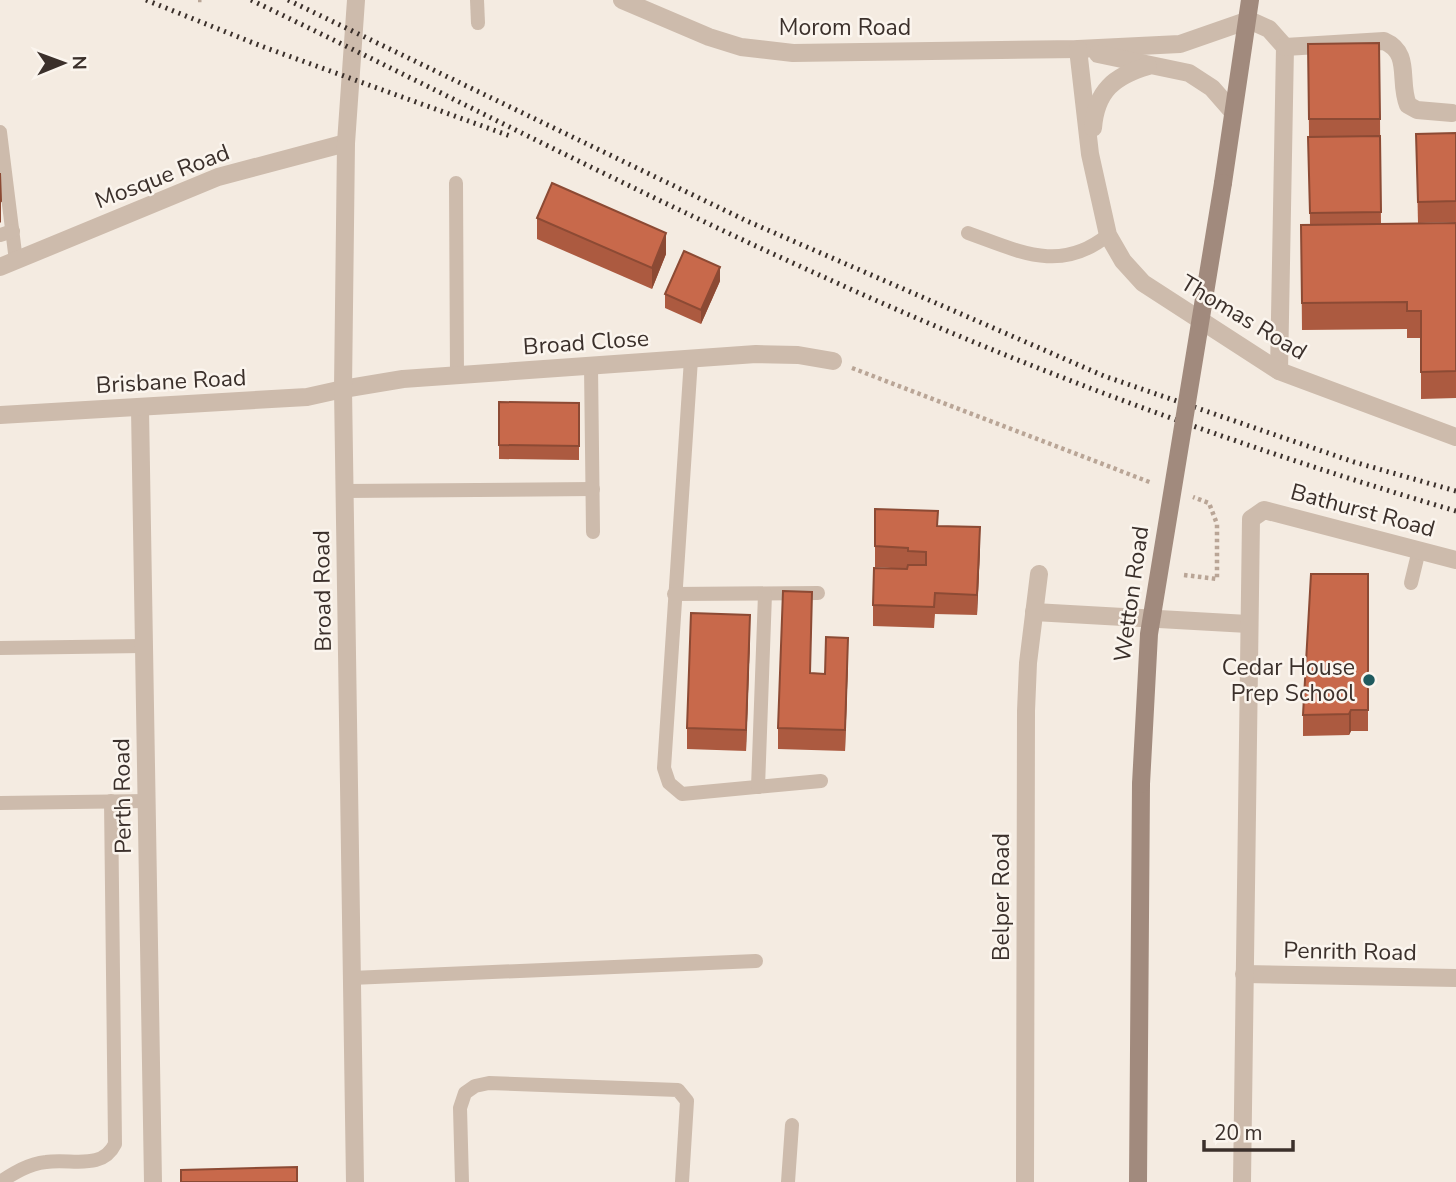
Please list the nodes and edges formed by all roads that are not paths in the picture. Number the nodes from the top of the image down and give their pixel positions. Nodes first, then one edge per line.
1 (356, 0) edge
2 (477, 0) edge
3 (622, 0) edge
4 (1250, 0) edge
5 (1249, 20) junction
6 (478, 23) dead end
7 (1285, 47) junction
8 (1078, 49) junction
9 (1147, 66) junction
10 (1234, 112) junction
11 (1452, 113) dead end
12 (0, 132) edge
13 (346, 143) junction
14 (1090, 155) junction
15 (456, 183) dead end
16 (7, 233) edge
17 (968, 233) dead end
18 (1108, 235) junction
19 (8, 264) edge
20 (691, 359) junction
21 (833, 361) road end
22 (591, 366) junction
23 (1279, 371) junction
24 (457, 376) junction
25 (343, 389) junction
26 (140, 409) junction
27 (0, 415) edge
28 (1456, 437) edge
29 (593, 489) junction
30 (345, 491) junction
31 (593, 532) dead end
32 (1419, 550) junction
33 (1456, 560) edge
34 (1040, 574) dead end
35 (1411, 583) dead end
36 (818, 593) dead end
37 (674, 594) junction
38 (765, 594) junction
39 (1034, 612) junction
40 (1248, 624) junction
41 (143, 646) junction
42 (0, 648) edge
43 (821, 781) dead end
44 (758, 787) junction
45 (111, 801) junction
46 (147, 801) junction
47 (0, 803) edge
48 (756, 961) dead end
49 (1244, 974) junction
50 (351, 978) junction
51 (1456, 978) edge
52 (792, 1125) dead end
53 (0, 1182) edge
54 (153, 1182) edge
55 (355, 1182) edge
56 (462, 1182) edge
57 (682, 1182) edge
58 (788, 1182) edge
59 (1025, 1182) edge
60 (1138, 1182) edge
61 (1242, 1182) edge

1 - 13 street, Broad Road
2 - 6 lane
3 - 8 street, Morom Road
4 - 5 main road, Wetton Road
5 - 7 street
5 - 8 street, Morom Road
5 - 10 main road, Wetton Road
7 - 11 street
7 - 23 street
8 - 9 street, Morom Road
8 - 14 street, Thomas Road
9 - 10 street, Morom Road
9 - 14 street, Thomas Road
10 - 60 main road, Wetton Road, bridge
12 - 16 lane
13 - 19 street, Mosque Road
13 - 25 street, Broad Road
14 - 18 street, Thomas Road
15 - 24 lane
16 - 19 lane
17 - 18 lane
18 - 23 street, Thomas Road
20 - 21 street, Broad Close
20 - 22 street, Broad Close
20 - 37 lane
22 - 24 street, Broad Close
22 - 29 lane
23 - 28 street, Thomas Road
24 - 25 street, Broad Close
25 - 26 street, Brisbane Road
25 - 30 street, Broad Road
26 - 27 street, Brisbane Road
26 - 41 street, Perth Road
29 - 30 lane
29 - 31 lane
30 - 50 street, Broad Road
32 - 33 street, Bathurst Road
32 - 35 lane
32 - 40 street, Bathurst Road
34 - 39 street, Belper Road
36 - 38 lane
37 - 38 lane
37 - 44 lane
38 - 44 lane
39 - 40 street
39 - 59 street, Belper Road
40 - 49 street
41 - 42 lane
41 - 46 street, Perth Road
43 - 44 lane
45 - 46 lane
45 - 47 lane
45 - 53 lane
46 - 54 street, Perth Road
48 - 50 lane
49 - 51 street, Penrith Road
49 - 61 street
50 - 55 street, Broad Road
52 - 58 lane
56 - 57 lane

